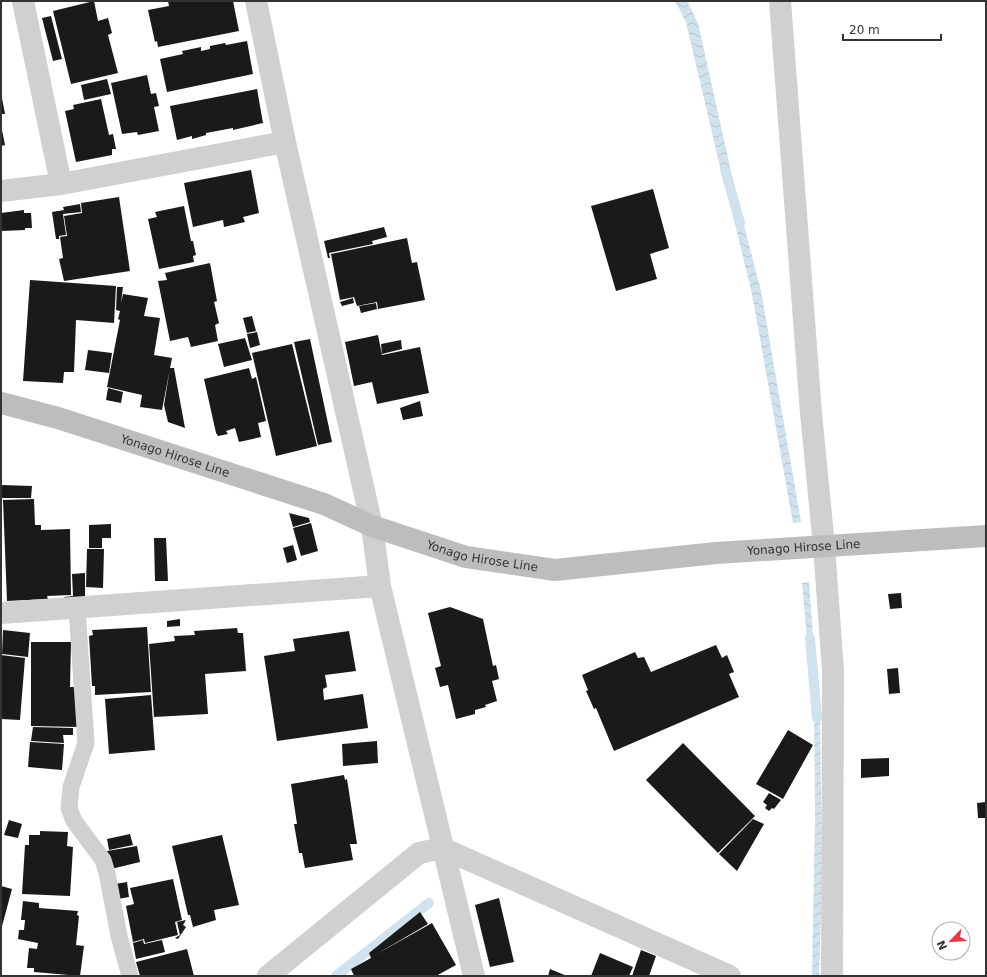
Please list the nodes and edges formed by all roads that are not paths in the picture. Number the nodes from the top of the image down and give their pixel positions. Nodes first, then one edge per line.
1 (23, 1) edge
2 (256, 1) edge
3 (780, 1) edge
4 (285, 142) junction
5 (61, 184) junction
6 (1, 191) edge
7 (1, 403) edge
8 (372, 526) junction
9 (986, 536) edge
10 (824, 546) junction
11 (380, 586) junction
12 (77, 608) junction
13 (1, 613) edge
14 (442, 848) junction
15 (130, 976) edge
16 (268, 976) edge
17 (474, 976) edge
18 (730, 976) edge
19 (832, 976) edge

1 - 5 street
2 - 4 street
3 - 10 street
4 - 5 street
4 - 8 street
5 - 6 street
7 - 8 main road, Yonago Hirose Line
8 - 10 main road, Yonago Hirose Line
8 - 11 street
9 - 10 main road, Yonago Hirose Line
10 - 19 street
11 - 12 street
11 - 14 street
12 - 13 street
12 - 15 lane
14 - 16 street
14 - 17 street
14 - 18 street

